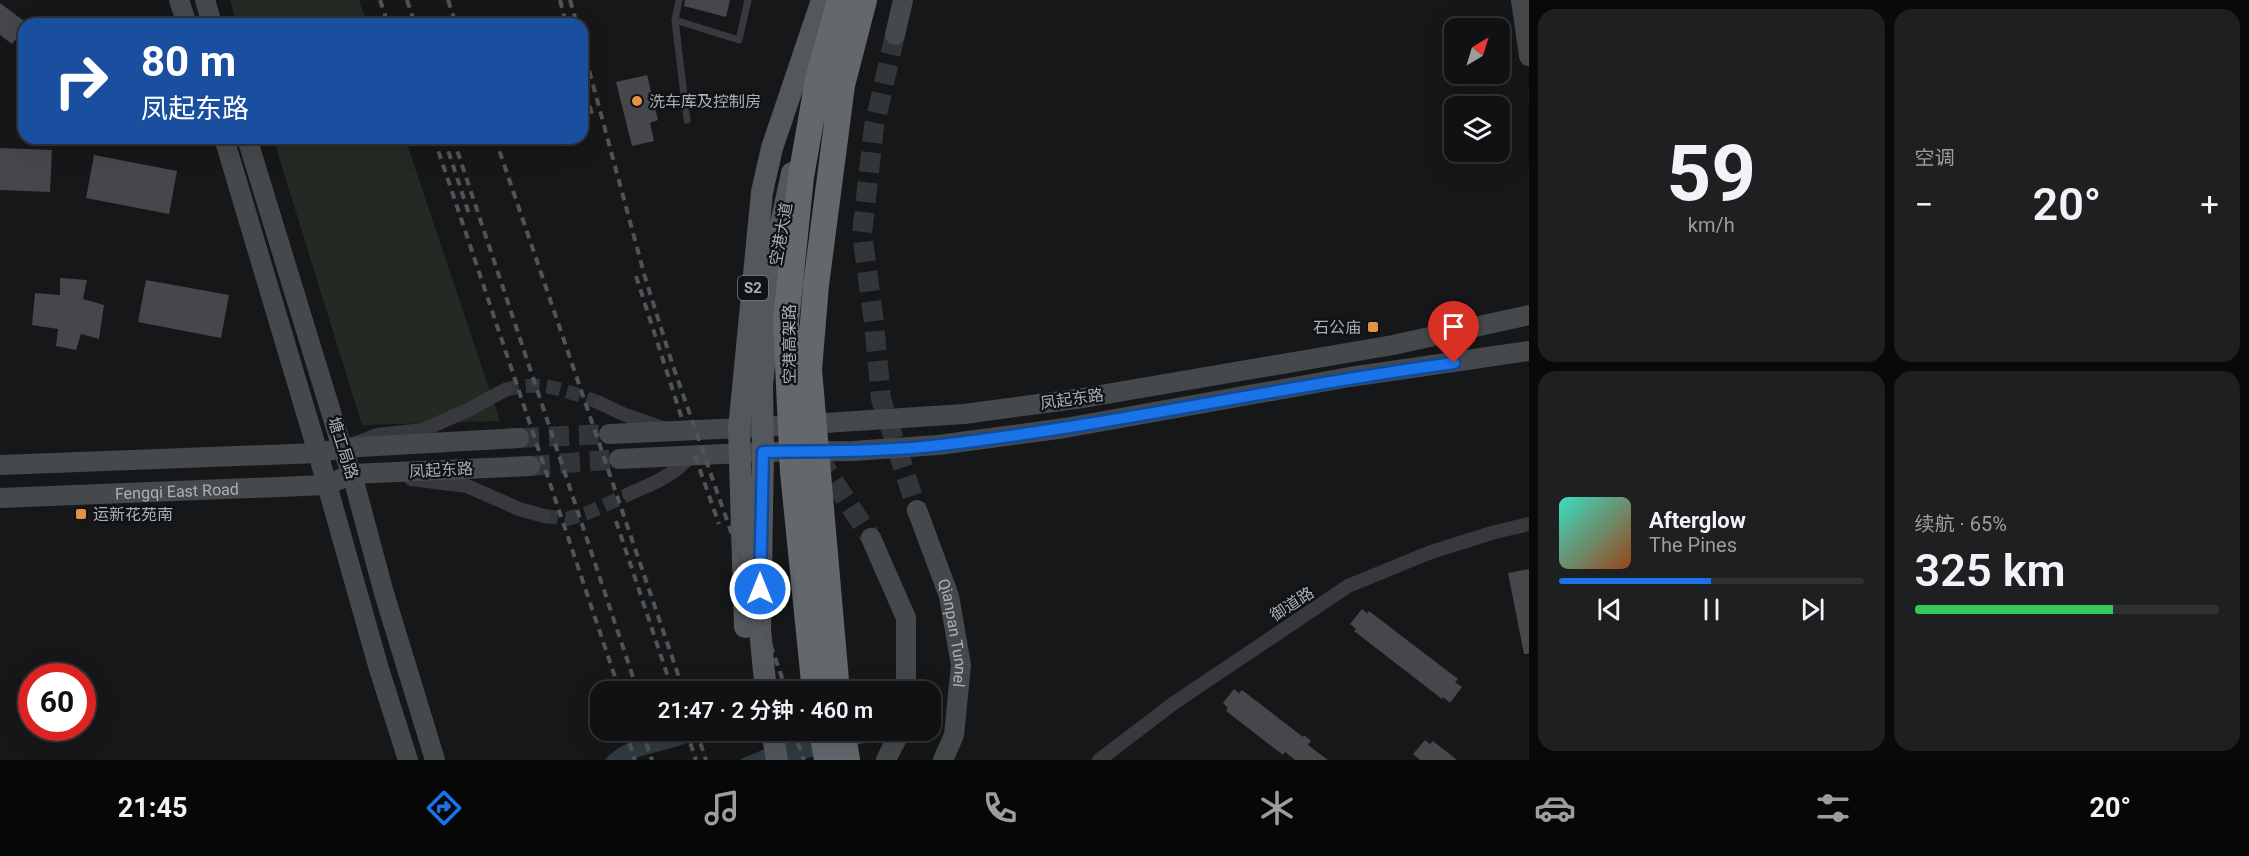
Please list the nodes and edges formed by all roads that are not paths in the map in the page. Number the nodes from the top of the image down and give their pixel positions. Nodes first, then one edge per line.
1 (179, 0) edge
2 (205, 0) edge
3 (679, 0) edge
4 (748, 0) edge
5 (822, 0) edge
6 (840, 0) edge
7 (864, 0) edge
8 (871, 0) edge
9 (903, 0) edge
10 (1521, 0) edge
11 (1527, 0) edge
12 (1529, 17) edge
13 (185, 18) edge
14 (210, 18) edge
15 (675, 21) junction
16 (895, 35) tunnel mouth
17 (1529, 56) edge
18 (687, 120) dead end
19 (226, 144) edge
20 (249, 144) edge
21 (1529, 315) edge
22 (1529, 351) edge
23 (505, 390) tunnel mouth
24 (600, 403) tunnel mouth
25 (763, 427) junction
26 (739, 429) junction
27 (679, 432) junction
28 (609, 434) tunnel mouth
29 (519, 438) tunnel mouth
30 (342, 448) junction
31 (763, 452) junction
32 (318, 453) junction
33 (740, 453) junction
34 (691, 455) junction
35 (619, 459) tunnel mouth
36 (0, 465) edge
37 (530, 466) tunnel mouth
38 (352, 474) junction
39 (327, 485) junction
40 (629, 494) tunnel mouth
41 (0, 498) edge
42 (917, 510) tunnel mouth
43 (544, 516) tunnel mouth
44 (1529, 524) edge
45 (871, 538) tunnel mouth
46 (752, 632) junction
47 (752, 681) edge
48 (763, 681) edge
49 (814, 681) edge
50 (836, 681) edge
51 (906, 681) edge
52 (758, 741) edge
53 (774, 741) edge
54 (824, 741) edge
55 (844, 741) edge
56 (896, 741) edge
57 (408, 760) edge
58 (435, 760) edge
59 (761, 760) edge
60 (777, 760) edge
61 (827, 760) edge
62 (847, 760) edge
63 (886, 760) edge
64 (943, 760) edge
65 (1099, 760) edge

1 - 13 main road
2 - 14 main road
3 - 15 lane
4 - 15 lane
5 - 26 main road, 空港大道 / S2
6 - 49 highway, 空港高架路, bridge
7 - 50 highway, 空港高架路, bridge
8 - 25 main road, 空港大道
9 - 16 main road
10 - 17 main road
11 - 12 main road
15 - 18 lane
19 - 32 main road, 塘工局路
20 - 30 main road, 塘工局路
21 - 25 main road, 凤起东路
22 - 31 main road, 凤起东路
23 - 30 street
24 - 27 street
25 - 26 main road, 凤起东路
25 - 31 main road, 空港大道
26 - 27 main road, 凤起东路
26 - 33 main road, 空港大道
27 - 28 main road, 凤起东路
29 - 30 main road, 凤起东路
30 - 32 main road, Fengqi East Road
30 - 38 main road, 塘工局路
31 - 33 main road, 凤起东路
31 - 46 main road, 空港大道
32 - 36 main road, Fengqi East Road
32 - 39 main road, 塘工局路
33 - 34 main road, 凤起东路
33 - 46 main road, 空港大道
34 - 35 main road, 凤起东路
34 - 40 street
37 - 38 main road, 凤起东路
38 - 39 main road, Fengqi East Road
38 - 43 street
38 - 58 main road, 塘工局路
39 - 41 main road, Fengqi East Road
39 - 57 main road, 塘工局路
42 - 64 main road, Qianpan Tunnel
44 - 65 street, 御道路
45 - 51 main road
46 - 47 main road
46 - 48 main road
52 - 59 main road
53 - 60 main road
54 - 61 highway
55 - 62 highway
56 - 63 main road

